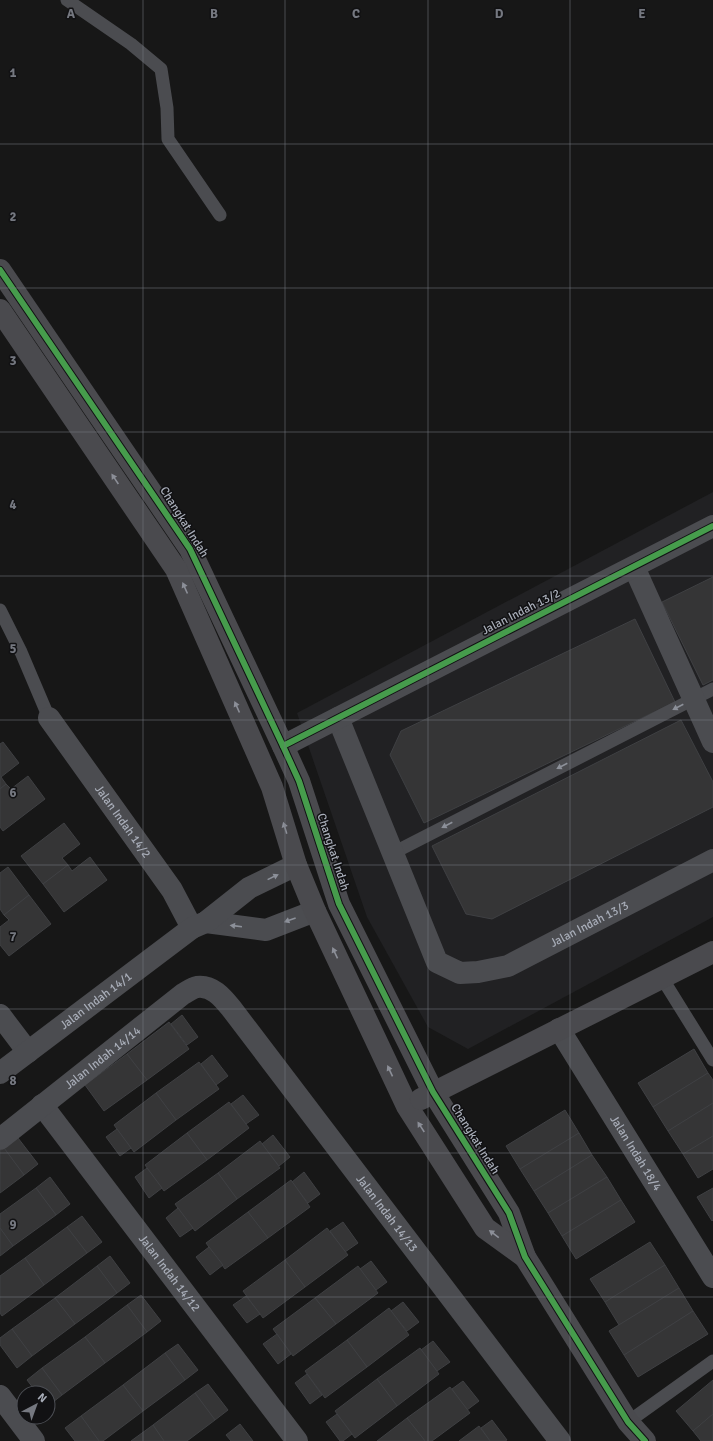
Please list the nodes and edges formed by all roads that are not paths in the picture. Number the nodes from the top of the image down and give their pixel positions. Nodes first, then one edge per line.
1 (67, 0) edge
2 (220, 216) dead end
3 (0, 270) edge
4 (0, 310) edge
5 (713, 526) edge
6 (634, 567) junction
7 (0, 610) edge
8 (713, 689) edge
9 (694, 699) junction
10 (49, 718) joint
11 (338, 718) junction
12 (713, 742) edge
13 (284, 746) junction
14 (393, 853) junction
15 (713, 860) edge
16 (296, 866) junction
17 (315, 911) junction
18 (199, 925) junction
19 (713, 952) edge
20 (662, 978) junction
21 (210, 988) joint
22 (0, 1015) edge
23 (559, 1029) junction
24 (28, 1052) junction
25 (713, 1060) edge
26 (0, 1074) edge
27 (433, 1092) junction
28 (42, 1106) junction
29 (407, 1106) junction
30 (0, 1139) edge
31 (525, 1257) junction
32 (713, 1277) edge
33 (713, 1361) edge
34 (0, 1396) edge
35 (628, 1422) junction
36 (34, 1441) edge
37 (297, 1441) edge
38 (560, 1441) edge
39 (645, 1441) edge

1 - 2 lane
3 - 13 street, Changkat Indah
16 -> 4 street, Changkat Indah
5 - 6 street, Jalan Indah 13/2
6 - 9 street
6 - 11 street, Jalan Indah 13/2
7 - 10 lane
8 - 9 lane
9 - 12 street
9 -> 14 lane
10 - 18 street, Jalan Indah 14/2
11 - 13 street, Jalan Indah 13/2
11 - 14 street
13 - 27 street, Changkat Indah
14 - 15 street, Jalan Indah 13/3
16 - 17 street, Changkat Indah
18 -> 16 street, Jalan Indah 14/1
17 -> 18 street
29 -> 17 street, Changkat Indah
18 - 24 street, Jalan Indah 14/1
19 - 20 street
20 - 23 street
20 - 25 lane
21 - 28 street, Jalan Indah 14/14
21 - 38 street, Jalan Indah 14/13
22 - 24 street
23 - 27 street
23 - 32 street, Jalan Indah 18/4
24 - 26 street, Jalan Indah 14/1
27 - 29 street
27 - 31 street, Changkat Indah
28 - 30 street, Jalan Indah 14/14
28 - 37 street, Jalan Indah 14/12
31 -> 29 street, Changkat Indah
31 - 35 street, Changkat Indah
33 - 35 lane
34 - 36 street
35 - 39 street, Changkat Indah

